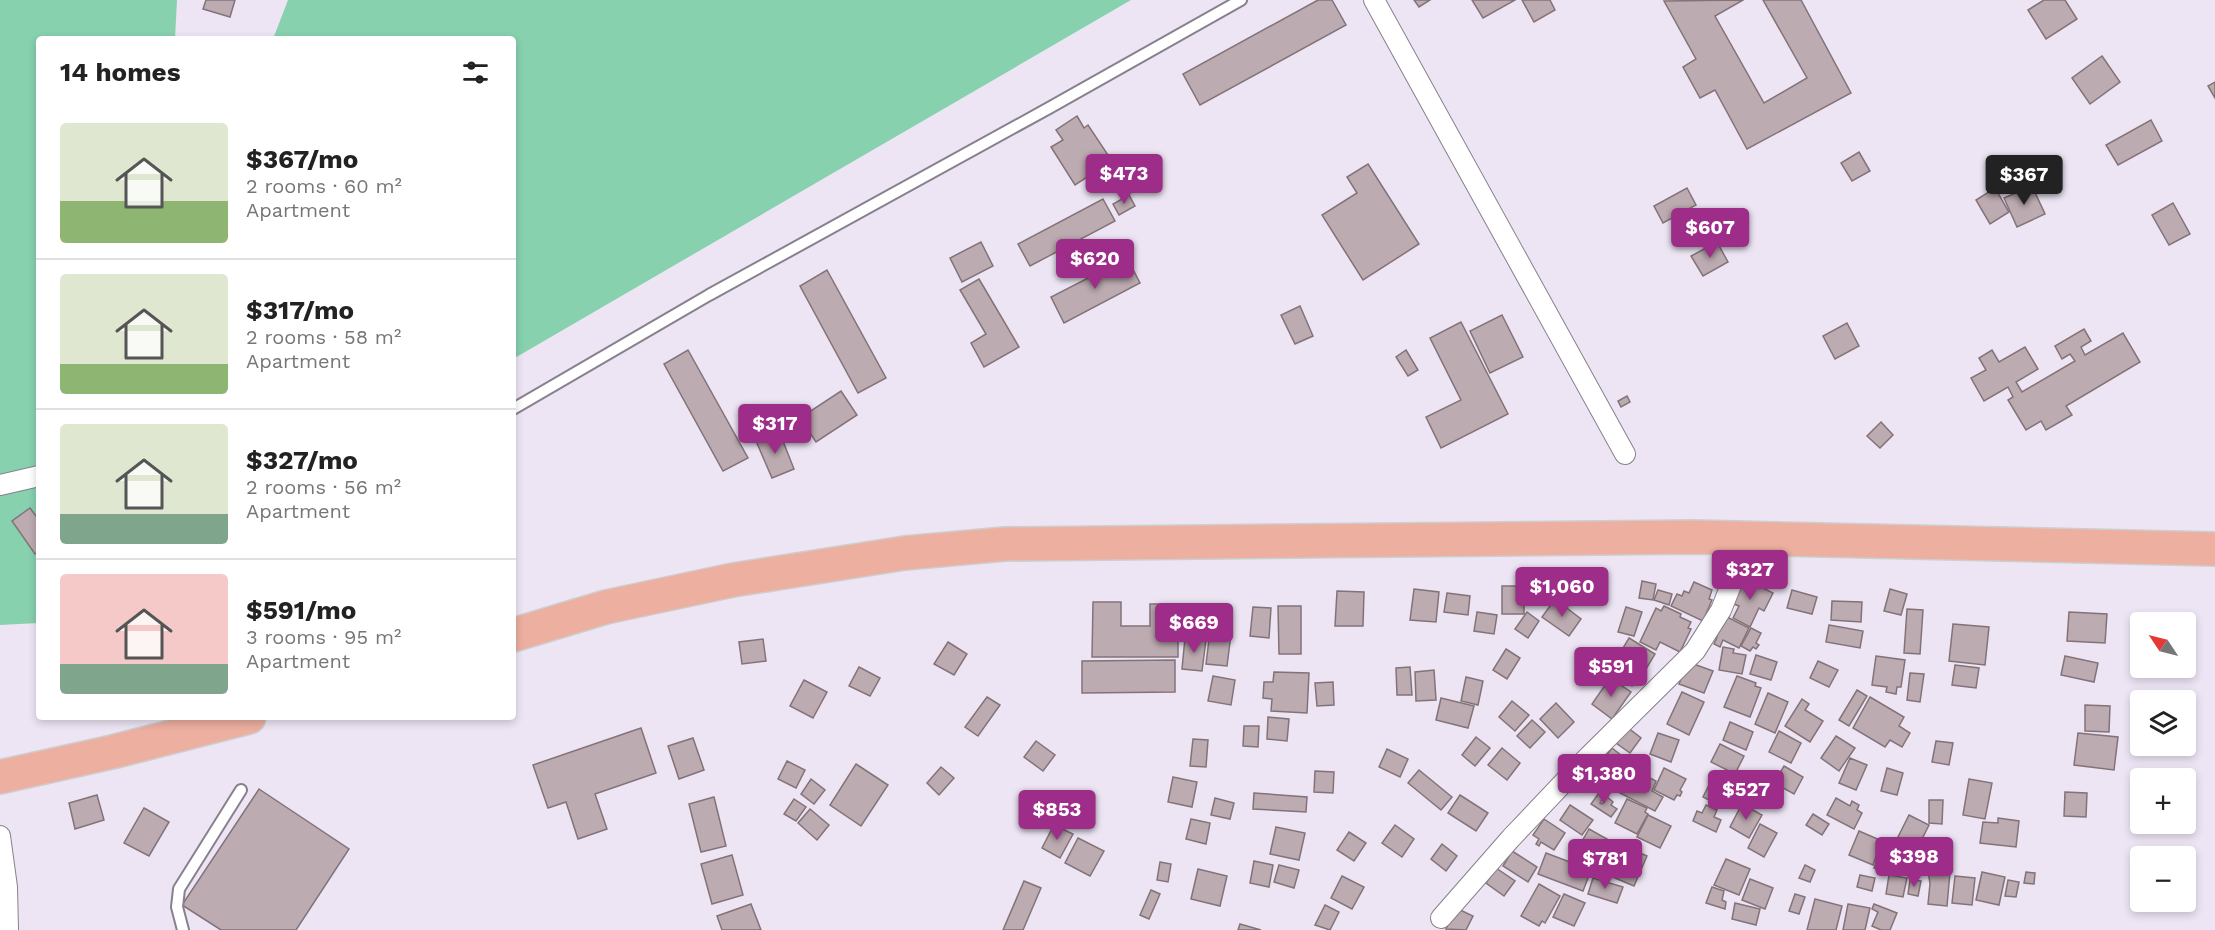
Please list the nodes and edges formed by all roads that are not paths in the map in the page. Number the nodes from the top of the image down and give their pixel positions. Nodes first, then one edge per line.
1 (1240, 0) edge
2 (1374, 0) edge
3 (516, 407) edge
4 (1626, 454) dead end
5 (36, 477) edge
6 (0, 485) edge
7 (1739, 538) junction
8 (2215, 549) edge
9 (516, 634) edge
10 (237, 720) edge
11 (0, 777) edge
12 (241, 790) dead end
13 (0, 836) edge
14 (1441, 918) dead end
15 (8, 930) edge
16 (183, 930) edge

1 - 3 lane
2 - 4 street
5 - 6 street
7 - 8 highway
7 - 9 highway
7 - 14 street
10 - 11 highway
12 - 16 lane
13 - 15 street

